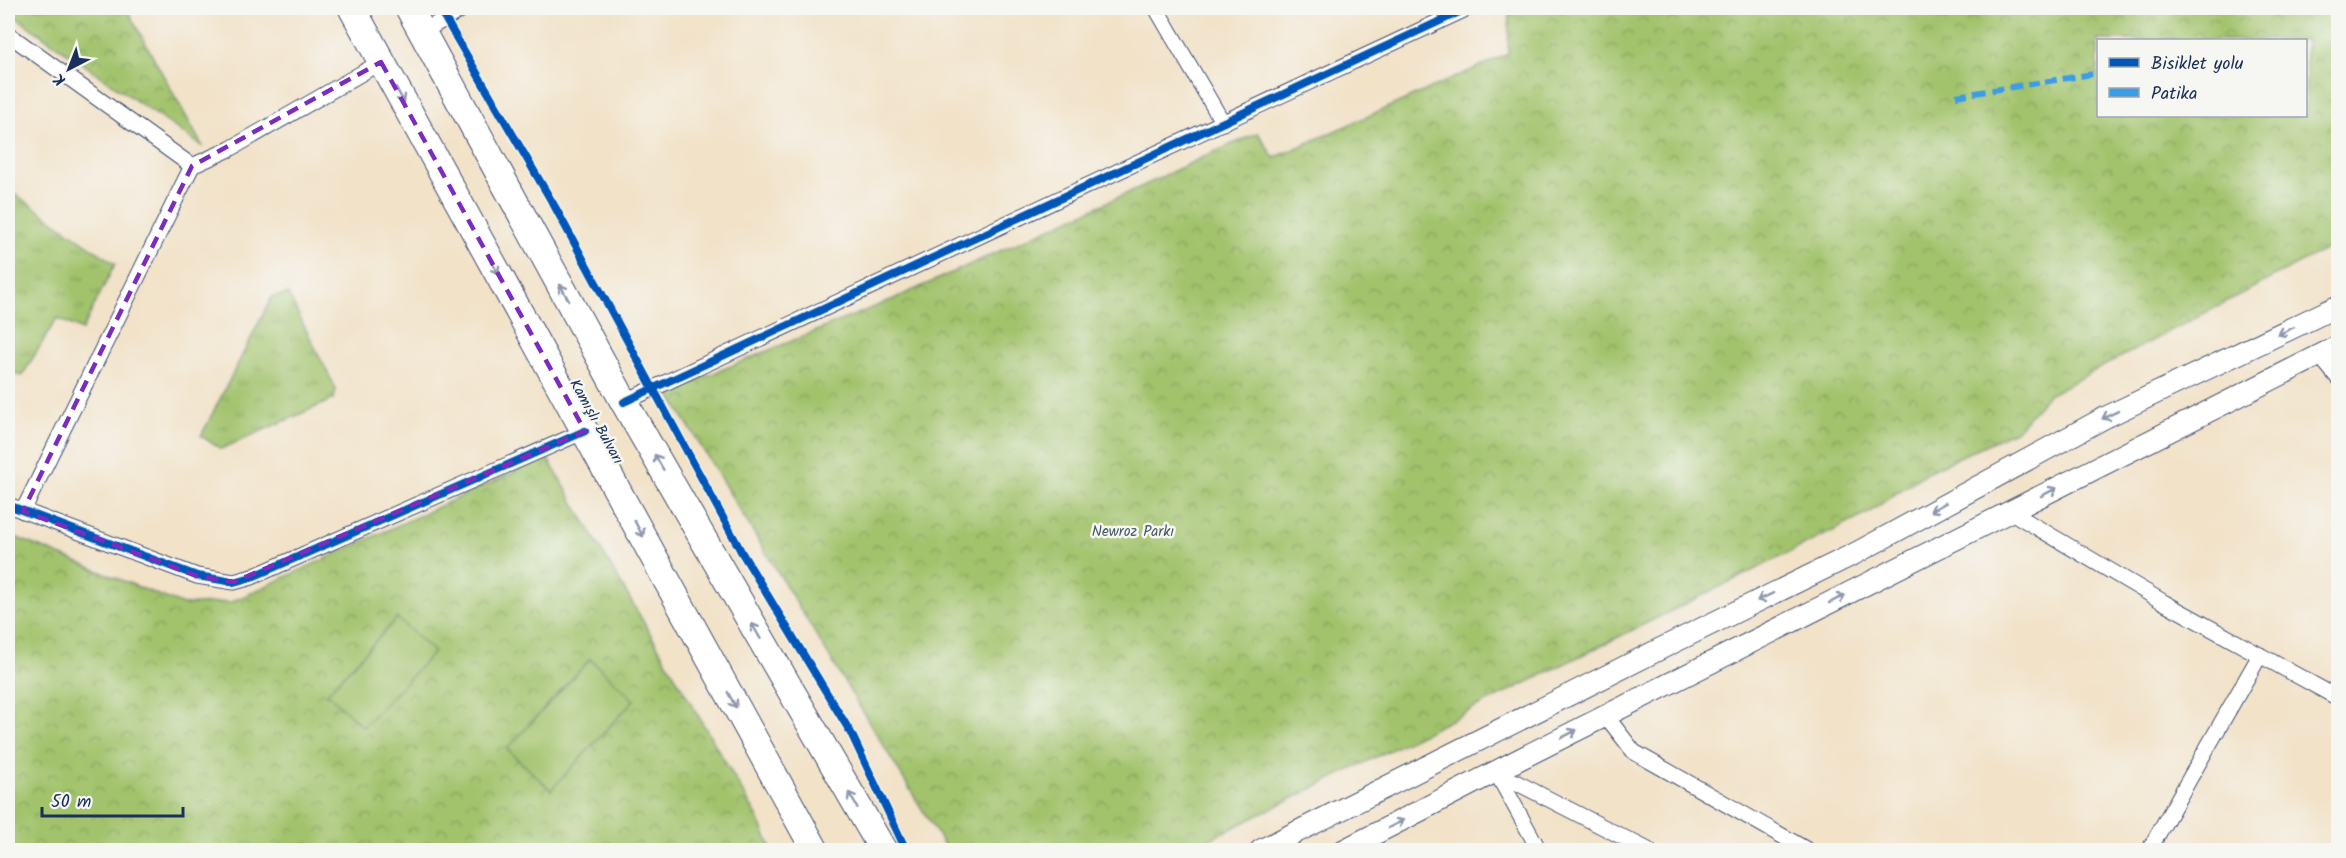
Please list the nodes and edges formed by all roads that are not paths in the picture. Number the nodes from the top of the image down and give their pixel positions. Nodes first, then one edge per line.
1 (352, 8) edge
2 (409, 8) edge
3 (464, 8) edge
4 (1156, 8) edge
5 (1468, 8) edge
6 (422, 32) junction
7 (8, 34) edge
8 (381, 62) junction
9 (1223, 123) junction
10 (192, 166) junction
11 (2338, 306) edge
12 (2329, 351) edge
13 (2338, 378) edge
14 (624, 402) junction
15 (585, 431) junction
16 (8, 505) edge
17 (23, 511) junction
18 (2011, 512) junction
19 (2260, 655) junction
20 (2338, 698) edge
21 (1606, 716) junction
22 (1496, 772) junction
23 (815, 850) edge
24 (883, 850) edge
25 (1261, 850) edge
26 (1344, 850) edge
27 (1539, 850) edge
28 (1648, 850) edge
29 (1807, 850) edge
30 (2149, 850) edge

1 - 8 highway, Kamışlı Bulvarı
2 - 6 highway
3 - 6 street
4 - 9 street
5 - 9 street
14 -> 6 highway
7 - 10 street
8 - 10 street
8 -> 15 highway, Kamışlı Bulvarı
9 - 14 street
10 - 17 street
11 -> 25 main road
12 - 13 street
18 -> 12 main road
24 -> 14 highway
15 - 17 street
15 -> 23 highway, Kamışlı Bulvarı
16 - 17 street
18 - 19 street
21 -> 18 main road
19 - 20 street
19 - 30 street
22 -> 21 main road
21 - 29 street
26 -> 22 main road
22 - 27 street
22 - 28 street

